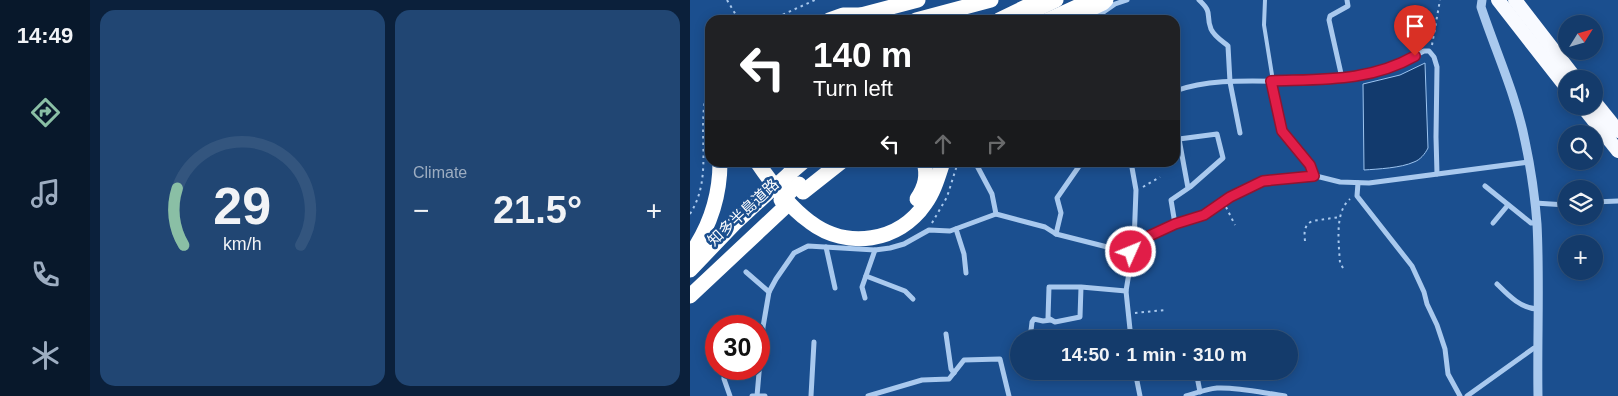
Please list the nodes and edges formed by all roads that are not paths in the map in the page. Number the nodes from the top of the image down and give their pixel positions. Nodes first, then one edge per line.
1 (918, 0) edge
2 (991, 0) edge
3 (1040, 0) edge
4 (1056, 0) edge
5 (1092, 0) edge
6 (1127, 0) edge
7 (1199, 0) edge
8 (1265, 0) edge
9 (1347, 0) edge
10 (1482, 0) edge
11 (1498, 0) edge
12 (1515, 0) edge
13 (1104, 7) edge
14 (867, 15) edge
15 (935, 15) edge
16 (1009, 15) edge
17 (1027, 15) edge
18 (1059, 15) edge
19 (1078, 15) edge
20 (1569, 70) edge
21 (1558, 77) edge
22 (1342, 78) junction
23 (1272, 81) junction
24 (1230, 82) junction
25 (1180, 89) edge
26 (1603, 112) edge
27 (1589, 115) edge
28 (1618, 131) edge
29 (1240, 132) dead end
30 (1180, 139) edge
31 (1180, 144) edge
32 (1618, 151) edge
33 (1529, 162) junction
34 (720, 167) edge
35 (761, 167) edge
36 (771, 167) edge
37 (802, 167) edge
38 (818, 167) edge
39 (831, 167) edge
40 (925, 167) edge
41 (942, 167) edge
42 (978, 167) edge
43 (1079, 167) edge
44 (1132, 167) edge
45 (1438, 174) junction
46 (1314, 176) junction
47 (797, 183) junction
48 (1358, 183) junction
49 (1485, 186) dead end
50 (1188, 188) junction
51 (779, 198) junction
52 (1618, 201) edge
53 (1603, 202) edge
54 (1535, 203) junction
55 (1558, 204) edge
56 (1508, 205) junction
57 (996, 214) junction
58 (1493, 223) dead end
59 (1537, 223) junction
60 (1175, 224) junction
61 (956, 229) junction
62 (1056, 234) junction
63 (1134, 243) junction
64 (826, 247) junction
65 (875, 250) junction
66 (1131, 252) junction
67 (690, 255) edge
68 (690, 270) edge
69 (746, 272) dead end
70 (966, 273) dead end
71 (866, 276) junction
72 (1497, 284) dead end
73 (1081, 287) junction
74 (835, 288) dead end
75 (690, 291) edge
76 (1126, 291) junction
77 (769, 292) junction
78 (690, 296) edge
79 (865, 298) dead end
80 (914, 299) dead end
81 (1537, 309) junction
82 (766, 315) edge
83 (1051, 320) junction
84 (1031, 330) edge
85 (1130, 330) edge
86 (946, 334) dead end
87 (814, 342) dead end
88 (1537, 347) junction
89 (954, 373) junction
90 (724, 380) edge
91 (758, 380) edge
92 (1137, 380) edge
93 (1198, 380) edge
94 (1200, 392) junction
95 (730, 396) edge
96 (752, 396) edge
97 (757, 396) edge
98 (765, 396) edge
99 (811, 396) edge
100 (868, 396) edge
101 (1009, 396) edge
102 (1140, 396) edge
103 (1186, 396) edge
104 (1285, 396) edge
105 (1460, 396) edge
106 (1467, 396) edge
107 (1538, 396) edge

1 - 14 highway
2 - 15 highway
3 - 16 highway
4 - 17 highway
5 - 18 highway
6 - 13 street
7 - 24 street
8 - 23 lane
9 - 22 street
10 - 33 street
11 - 21 highway
12 - 20 highway
13 - 19 highway
22 - 23 street
22 - 45 street
23 - 24 street
23 - 46 street
24 - 25 street
24 - 29 street
26 - 28 highway
27 - 32 highway
30 - 50 street
31 - 50 street
33 - 45 street
33 - 54 street
34 - 67 highway
35 - 41 highway
36 - 40 highway
37 - 47 highway, 知多半島道路
38 - 47 highway, 知多半島道路
39 - 47 highway
42 - 57 street
43 - 62 street
44 - 63 street
45 - 48 street
46 - 48 street
46 - 60 street
47 - 51 highway, 知多半島道路, bridge
47 - 51 highway
48 - 105 street
49 - 56 street
50 - 60 street
51 - 68 highway, 知多半島道路
51 - 75 highway, 知多半島道路
51 - 78 highway
52 - 53 street
54 - 55 street
54 - 59 street
56 - 58 street
56 - 59 street
57 - 61 street
57 - 62 street
59 - 81 street
60 - 63 street
61 - 65 street
61 - 70 street
62 - 66 street
63 - 66 street
64 - 65 street
64 - 74 street
64 - 77 street
65 - 71 street
66 - 76 street
69 - 77 street
71 - 79 street
71 - 80 street
72 - 81 street
73 - 76 street
73 - 83 street
73 - 83 street
76 - 85 street
77 - 82 street
81 - 88 street
83 - 84 street
86 - 89 street
87 - 99 street
88 - 106 street
88 - 107 street
89 - 100 street
89 - 101 street
90 - 95 street
91 - 97 street
92 - 102 street
93 - 94 street
94 - 103 street
94 - 104 street
96 - 97 street
97 - 98 street

